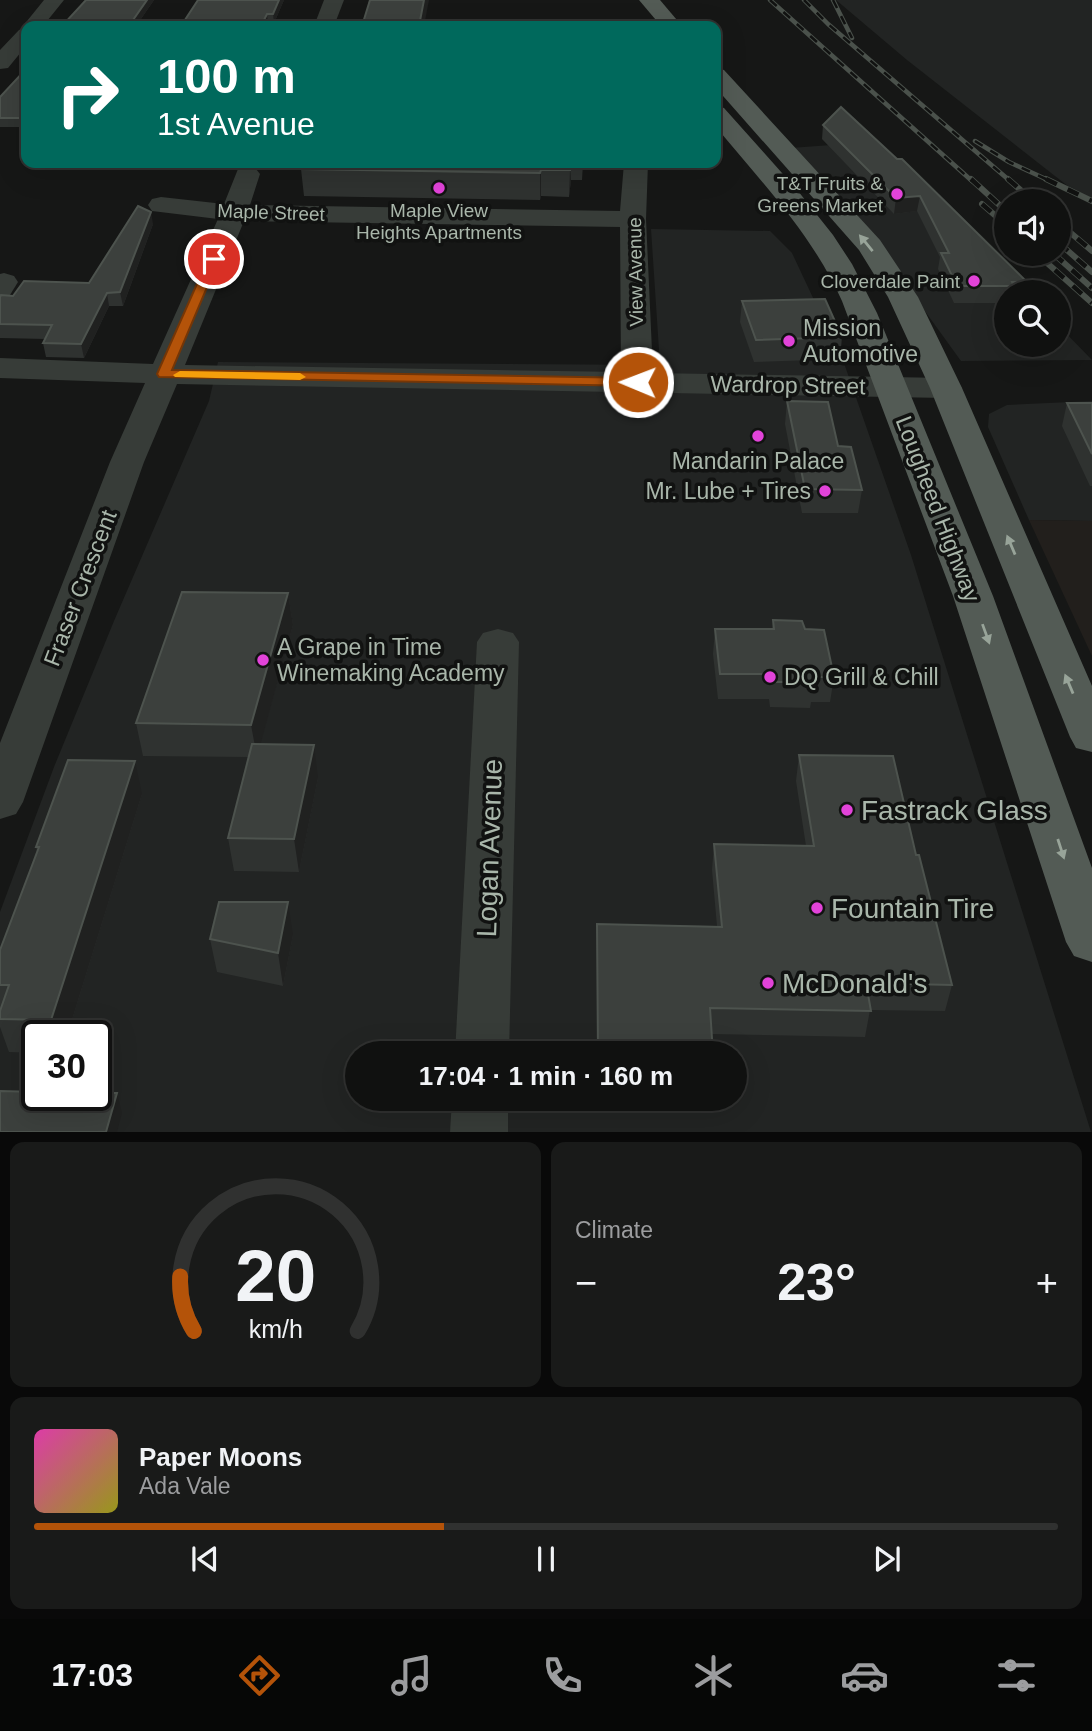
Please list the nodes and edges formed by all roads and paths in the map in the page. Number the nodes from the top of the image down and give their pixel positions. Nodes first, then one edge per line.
1 (54, 0) edge
2 (334, 0) edge
3 (649, 0) edge
4 (37, 21) edge
5 (326, 21) edge
6 (668, 21) edge
7 (0, 35) edge
8 (21, 35) edge
9 (21, 40) edge
10 (0, 63) edge
11 (721, 81) edge
12 (721, 119) edge
13 (636, 168) edge
14 (247, 174) dead end
15 (161, 205) dead end
16 (234, 212) junction
17 (633, 219) junction
18 (0, 368) edge
19 (163, 374) junction
20 (638, 382) junction
21 (890, 388) junction
22 (946, 388) junction
23 (498, 642) dead end
24 (1092, 737) edge
25 (0, 802) edge
26 (1092, 942) edge
27 (483, 1041) edge
28 (480, 1111) edge
29 (479, 1132) edge

1 - 4 street
2 - 5 street
3 - 6 main road
7 - 8 street
9 - 10 street
22 -> 11 main road
12 - 21 main road, Lougheed Highway
13 - 17 street, View Avenue
14 - 16 street, Fraser Crescent
15 - 16 street, Maple Street
16 - 17 street, Maple Street
16 - 19 street, Fraser Crescent
17 - 20 street, View Avenue
18 - 19 street, Wardrop Street
19 - 20 street, Wardrop Street
19 - 25 street, Fraser Crescent
20 - 21 street, Wardrop Street
21 - 22 street, Wardrop Street
21 -> 26 main road, Lougheed Highway
24 -> 22 main road
23 - 27 street, Logan Avenue
28 - 29 street

